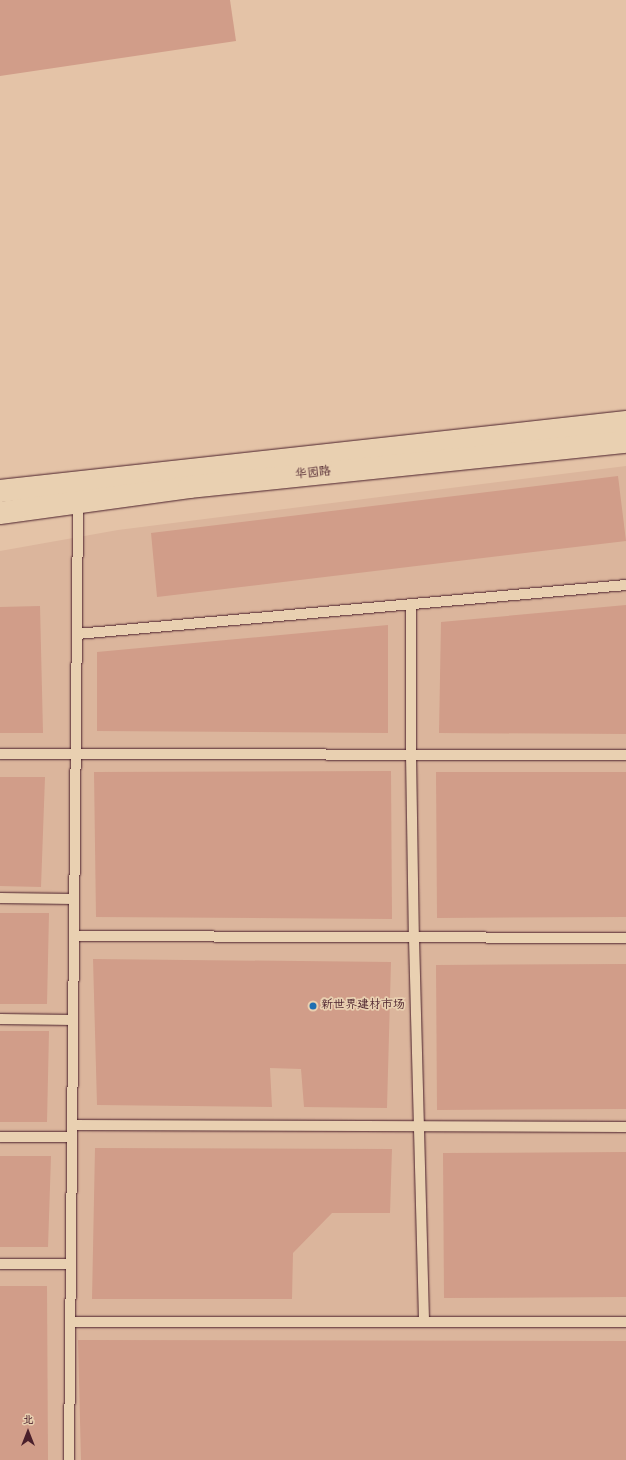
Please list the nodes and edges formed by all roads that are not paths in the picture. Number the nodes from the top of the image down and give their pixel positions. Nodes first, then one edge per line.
1 (626, 422) edge
2 (626, 442) edge
3 (0, 491) edge
4 (78, 503) junction
5 (0, 514) edge
6 (626, 584) edge
7 (412, 604) junction
8 (77, 634) junction
9 (0, 754) edge
10 (76, 754) junction
11 (411, 754) junction
12 (626, 755) edge
13 (0, 898) edge
14 (74, 899) junction
15 (74, 936) junction
16 (414, 938) junction
17 (626, 938) edge
18 (0, 1019) edge
19 (73, 1020) junction
20 (72, 1125) junction
21 (418, 1126) junction
22 (626, 1127) edge
23 (0, 1137) edge
24 (72, 1137) junction
25 (0, 1264) edge
26 (70, 1264) junction
27 (70, 1322) junction
28 (424, 1322) junction
29 (626, 1322) edge
30 (69, 1460) edge

1 - 3 main road, 华园路
2 - 4 main road, 华园路
4 - 5 main road, 华园路
4 - 8 lane
6 - 7 lane
7 - 8 lane
7 - 11 lane
8 - 10 lane
9 - 10 lane
10 - 11 lane
10 - 14 lane
11 - 12 lane
11 - 16 lane
13 - 14 lane
14 - 15 lane
15 - 16 lane
15 - 19 lane
16 - 17 lane
16 - 21 lane
18 - 19 lane
19 - 20 lane
20 - 21 lane
20 - 24 lane
21 - 22 lane
21 - 28 lane
23 - 24 lane
24 - 26 lane
25 - 26 lane
26 - 27 lane
27 - 28 lane
27 - 30 lane
28 - 29 lane

